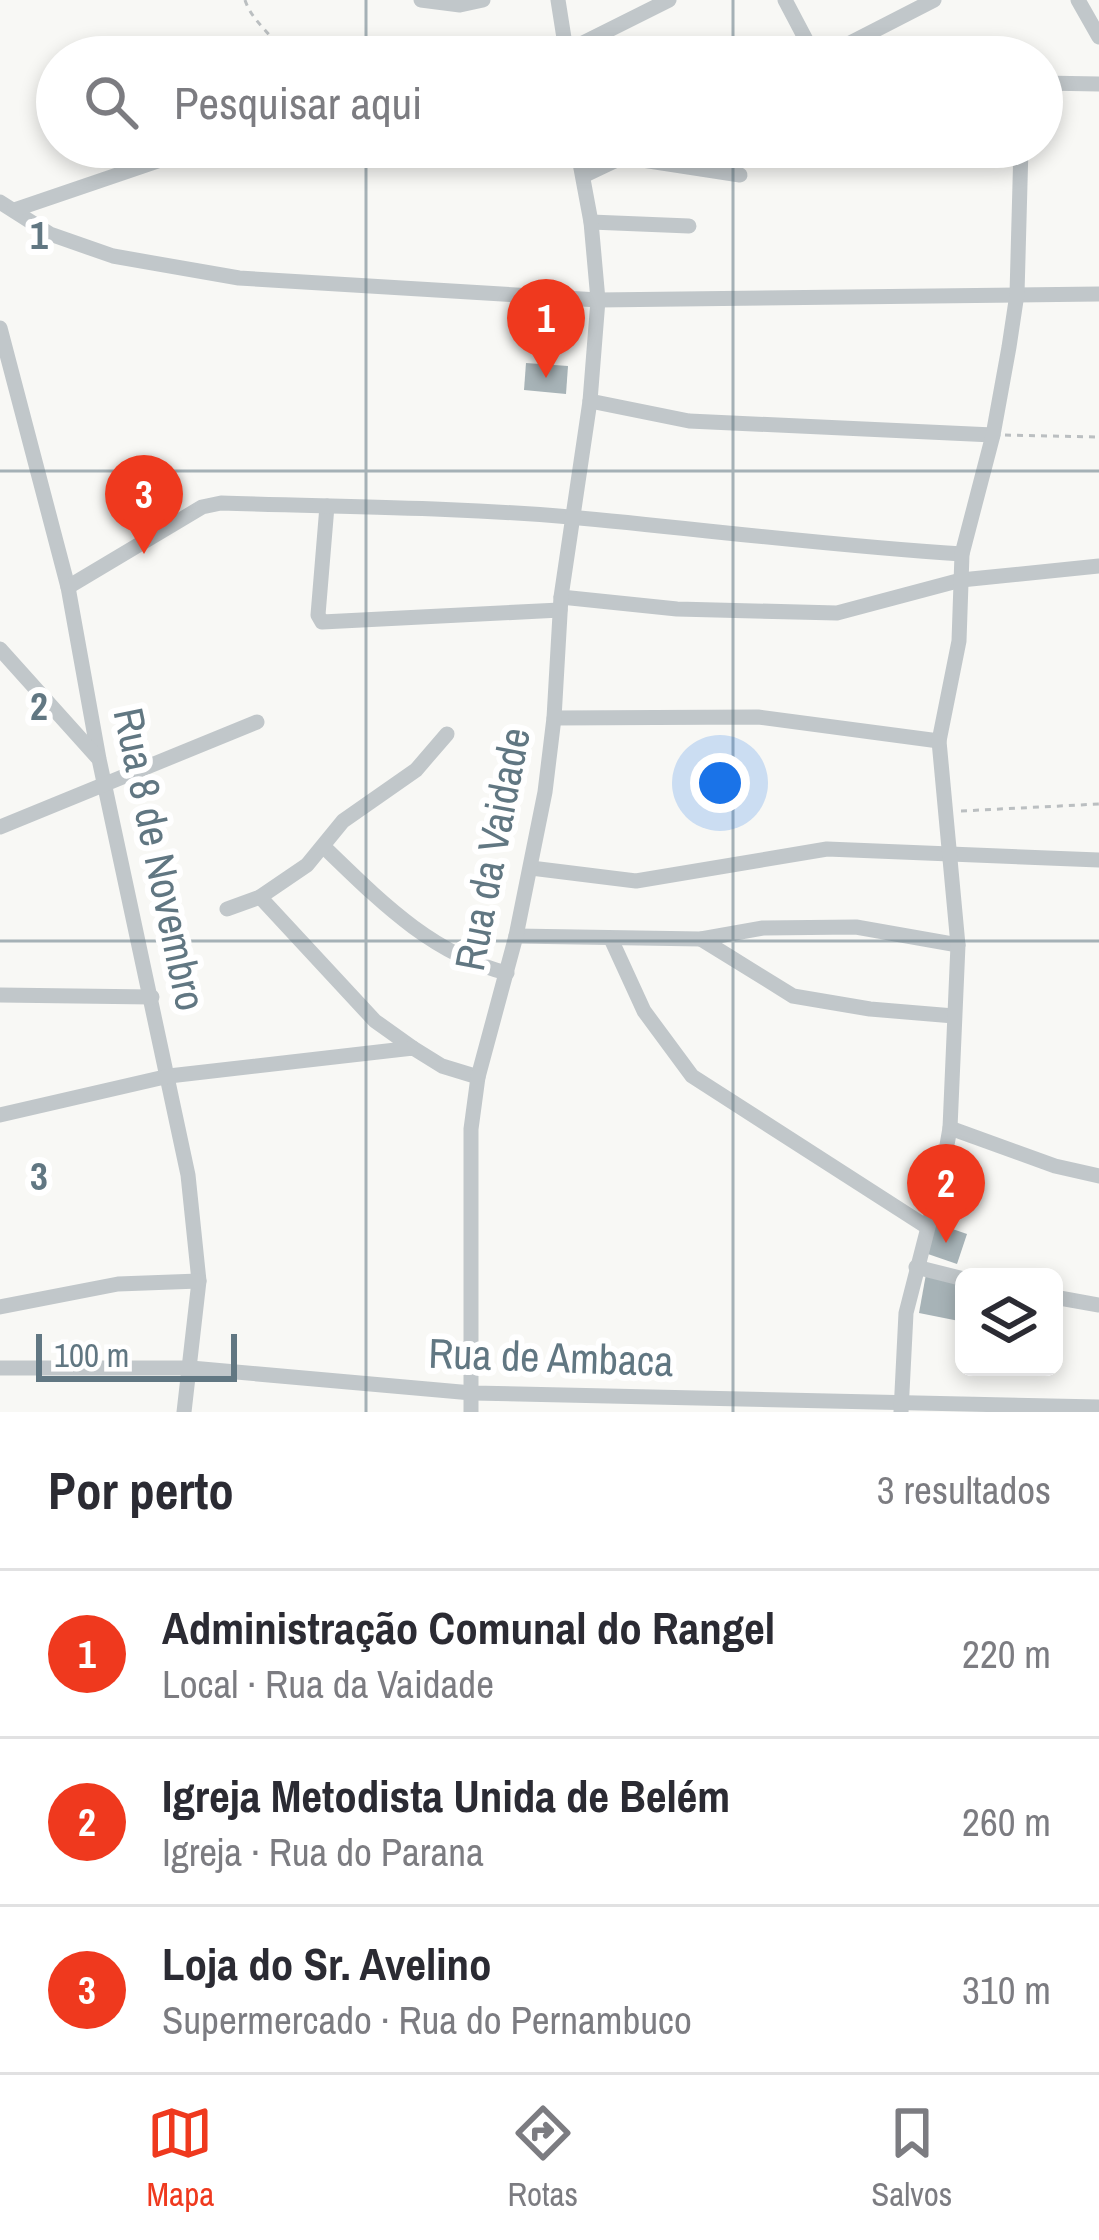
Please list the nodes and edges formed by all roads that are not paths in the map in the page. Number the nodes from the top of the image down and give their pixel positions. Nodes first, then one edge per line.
1 (422, 0) edge
2 (483, 0) edge
3 (558, 0) edge
4 (669, 0) edge
5 (784, 0) edge
6 (934, 0) edge
7 (1078, 0) edge
8 (1097, 29) edge
9 (564, 36) edge
10 (601, 36) edge
11 (806, 36) edge
12 (861, 36) edge
13 (1063, 83) edge
14 (1099, 84) edge
15 (131, 168) edge
16 (581, 168) edge
17 (600, 168) edge
18 (694, 168) edge
19 (1021, 168) edge
20 (740, 175) dead end
21 (583, 176) junction
22 (7, 206) edge
23 (591, 222) junction
24 (689, 226) dead end
25 (1016, 294) junction
26 (1099, 294) edge
27 (598, 299) junction
28 (0, 328) edge
29 (590, 401) junction
30 (993, 435) junction
31 (327, 506) junction
32 (570, 517) junction
33 (962, 554) junction
34 (1099, 566) edge
35 (961, 580) junction
36 (68, 587) junction
37 (561, 603) junction
38 (0, 649) edge
39 (554, 718) junction
40 (257, 722) dead end
41 (447, 734) dead end
42 (939, 741) junction
43 (99, 759) junction
44 (105, 785) junction
45 (0, 827) edge
46 (324, 847) junction
47 (952, 854) junction
48 (1099, 860) edge
49 (531, 868) junction
50 (260, 897) junction
51 (227, 909) dead end
52 (516, 936) junction
53 (611, 939) junction
54 (701, 939) junction
55 (958, 946) junction
56 (507, 973) junction
57 (0, 995) edge
58 (152, 997) junction
59 (955, 1016) junction
60 (413, 1048) junction
61 (170, 1076) junction
62 (478, 1076) junction
63 (0, 1114) edge
64 (950, 1128) junction
65 (1099, 1176) edge
66 (926, 1227) junction
67 (916, 1267) junction
68 (955, 1277) edge
69 (199, 1281) junction
70 (1063, 1299) edge
71 (1099, 1305) edge
72 (0, 1307) edge
73 (0, 1368) edge
74 (191, 1368) junction
75 (472, 1394) junction
76 (1099, 1407) edge
77 (901, 1408) edge
78 (1077, 1410) edge
79 (184, 1412) edge
80 (472, 1412) edge

1 - 2 street
3 - 9 street
4 - 10 street
5 - 11 street
6 - 12 street
7 - 8 street
13 - 14 street
15 - 22 street
16 - 21 street, Rua da Vaidade
17 - 21 street
18 - 20 street
19 - 25 street
21 - 23 street, Rua da Vaidade
22 - 27 street
23 - 24 street
23 - 27 street, Rua da Vaidade
25 - 26 street
25 - 27 street
25 - 30 street
27 - 29 street, Rua da Vaidade
28 - 36 street, Rua 8 de Novembro
29 - 30 street
29 - 32 street, Rua da Vaidade
30 - 33 street
31 - 32 street
31 - 36 street
31 - 37 street
32 - 33 street
32 - 37 street, Rua da Vaidade
33 - 35 street
34 - 35 street
35 - 37 street
35 - 42 street
36 - 43 street, Rua 8 de Novembro
37 - 39 street, Rua da Vaidade
38 - 43 street
39 - 42 street
39 - 49 street, Rua da Vaidade
40 - 44 street
41 - 46 street
42 - 47 street
43 - 44 street, Rua 8 de Novembro
44 - 45 street
44 - 58 street, Rua 8 de Novembro
46 - 50 street
46 - 56 street
47 - 48 street
47 - 49 street
47 - 55 street
49 - 52 street, Rua da Vaidade
50 - 51 street
50 - 60 street
52 - 53 street
52 - 56 street, Rua da Vaidade
53 - 54 street
53 - 66 street
54 - 55 street
54 - 59 street
55 - 59 street
56 - 62 street, Rua da Vaidade
57 - 58 street
58 - 61 street, Rua 8 de Novembro
59 - 64 street
60 - 61 street
60 - 62 street
61 - 63 street
61 - 69 street, Rua 8 de Novembro
62 - 75 street, Rua da Vaidade
64 - 65 street
64 - 66 street
66 - 67 street
67 - 68 street
67 - 77 street
69 - 72 street
69 - 74 street, Rua 8 de Novembro
70 - 71 street
73 - 74 street, Rua de Ambaca
74 - 75 street, Rua de Ambaca
74 - 79 street, Rua 8 de Novembro
75 - 77 street, Rua de Ambaca
75 - 80 street, Rua da Vaidade
76 - 78 street, Rua de Ambaca
77 - 78 street, Rua de Ambaca

